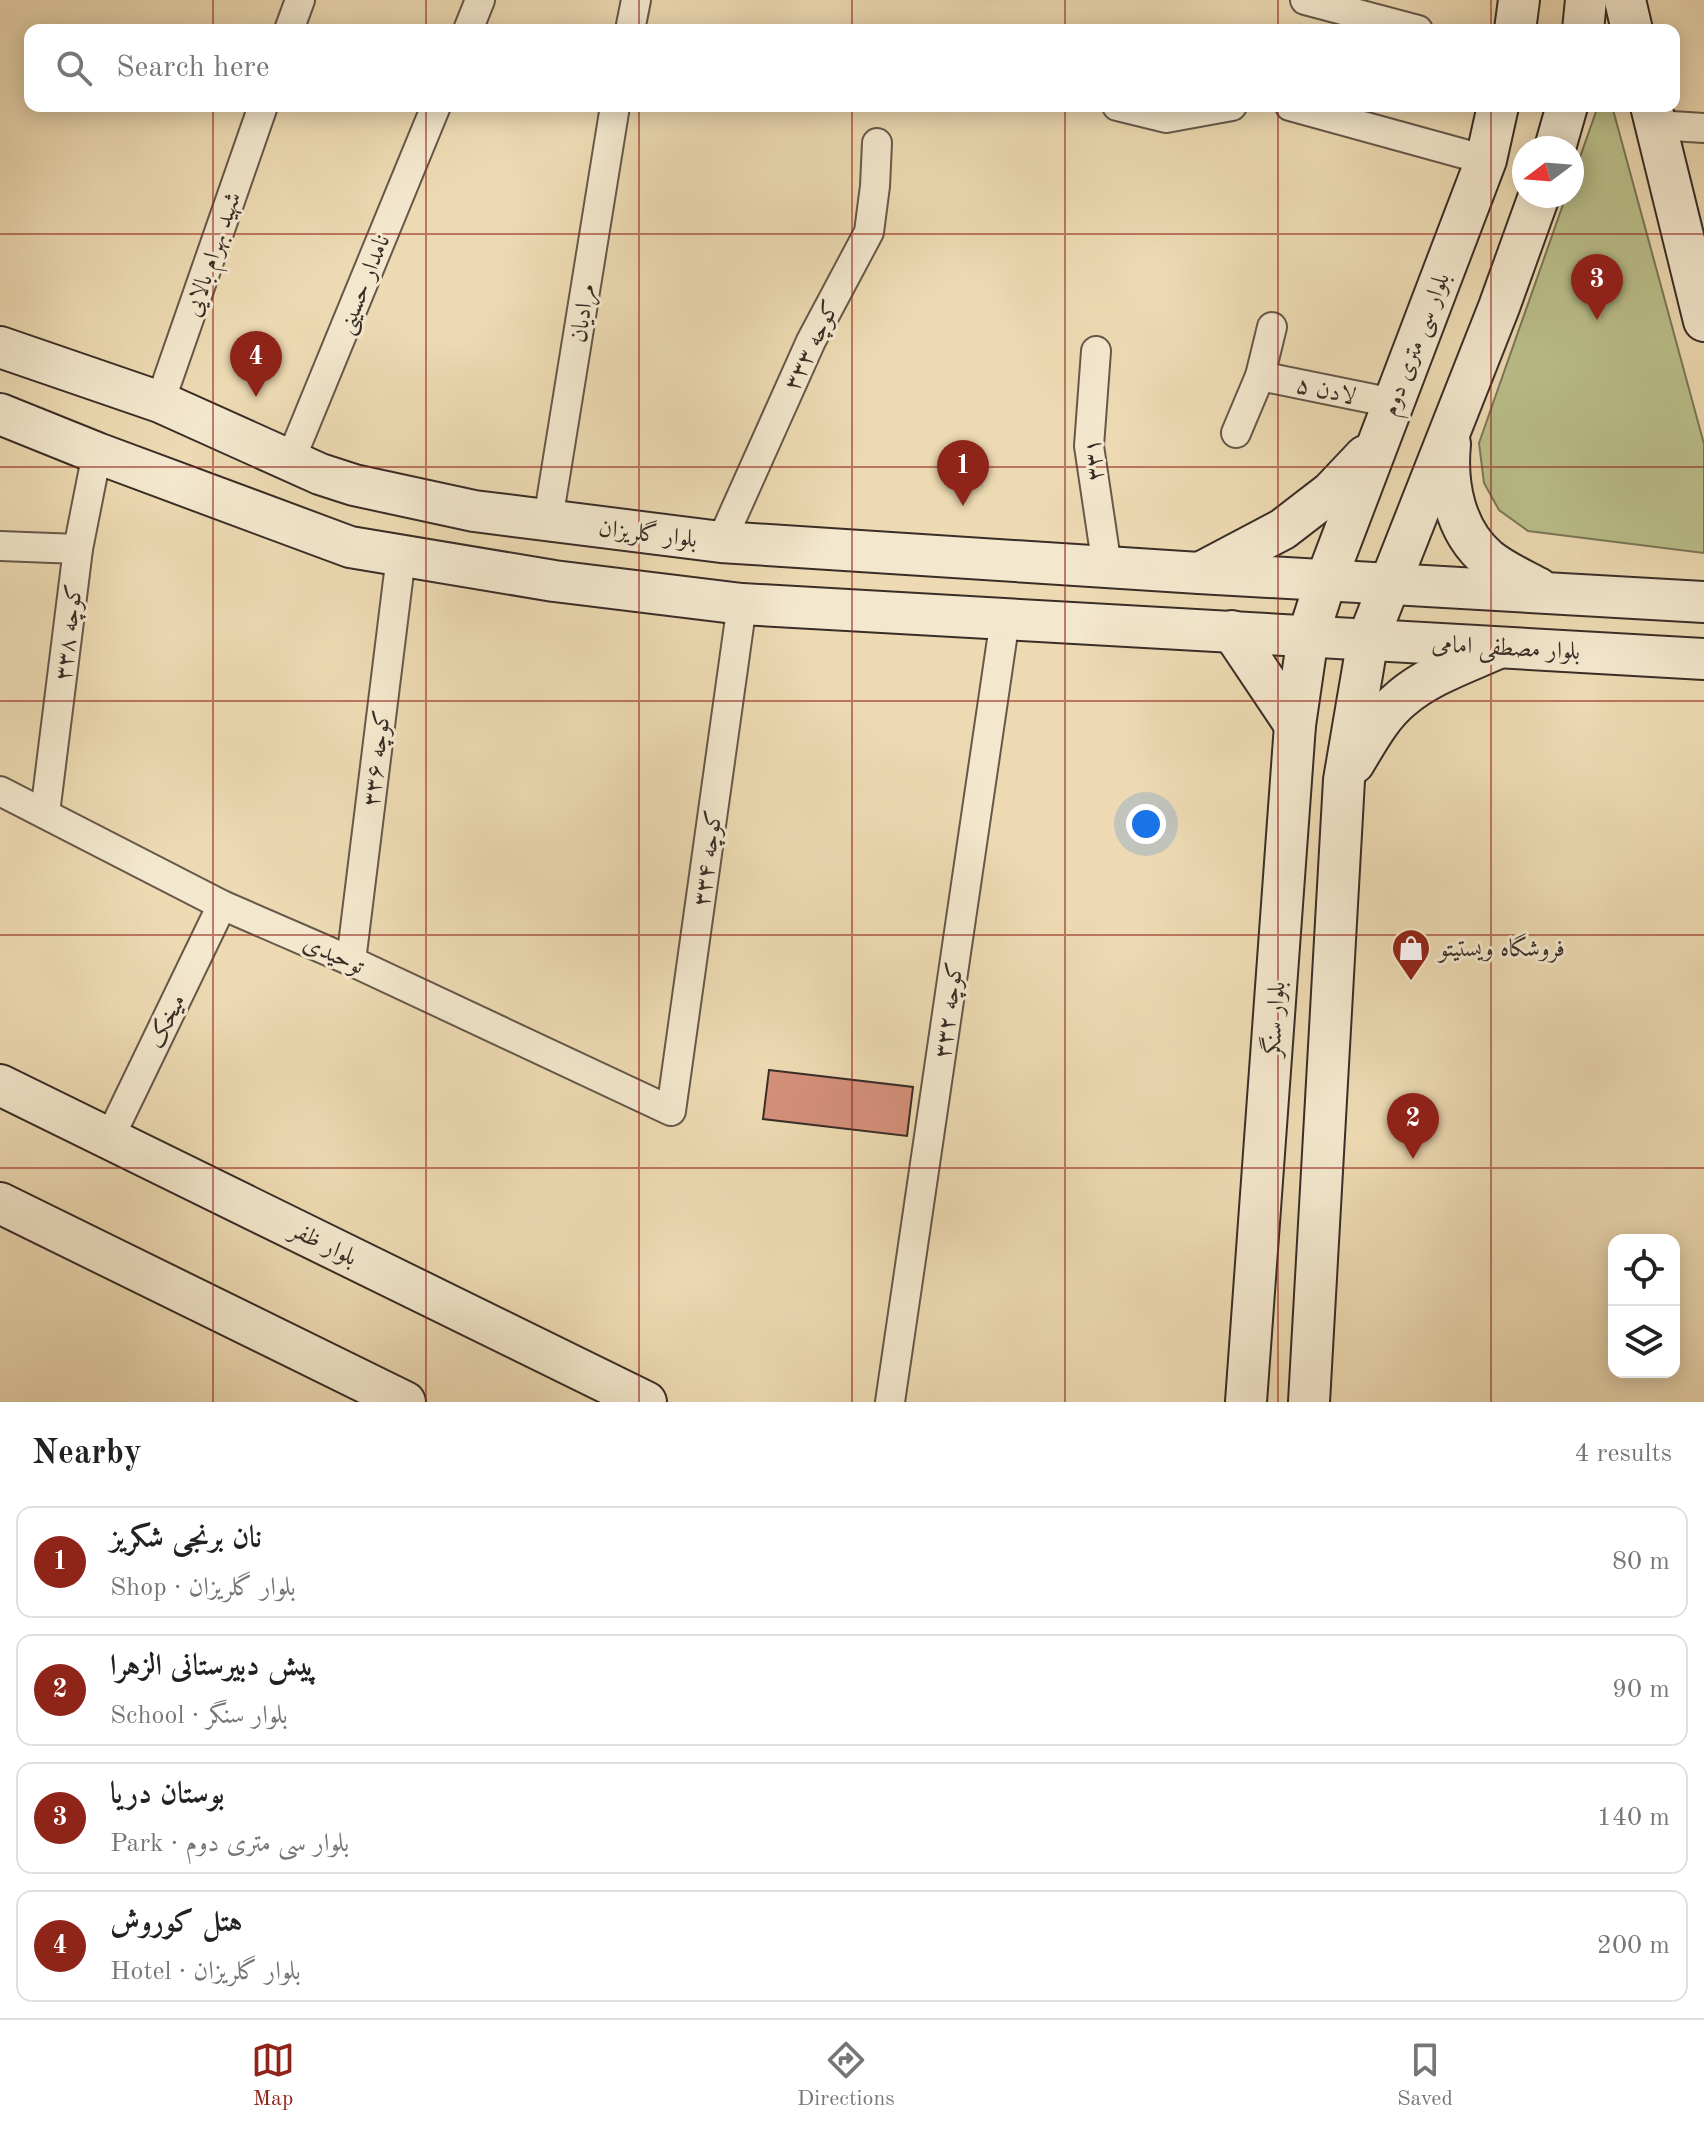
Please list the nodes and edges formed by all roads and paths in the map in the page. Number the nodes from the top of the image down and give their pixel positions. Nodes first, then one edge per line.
1 (300, 0) edge
2 (480, 0) edge
3 (636, 0) edge
4 (1305, 0) edge
5 (1519, 0) edge
6 (1586, 0) edge
7 (1625, 0) edge
8 (291, 24) edge
9 (470, 24) edge
10 (631, 24) edge
11 (1395, 24) edge
12 (1516, 24) edge
13 (1584, 24) edge
14 (1631, 24) edge
15 (261, 112) edge
16 (434, 112) edge
17 (614, 112) edge
18 (1142, 112) edge
19 (1199, 112) edge
20 (1312, 112) edge
21 (1497, 112) edge
22 (1565, 112) edge
23 (1653, 116) edge
24 (1704, 128) edge
25 (1558, 136) edge
26 (877, 143) dead end
27 (1486, 160) junction
28 (1534, 208) edge
29 (1704, 321) edge
30 (1272, 327) dead end
31 (0, 347) edge
32 (1096, 351) dead end
33 (1260, 376) junction
34 (160, 402) junction
35 (1393, 403) junction
36 (0, 414) edge
37 (1452, 428) junction
38 (1236, 433) dead end
39 (1378, 441) junction
40 (97, 453) junction
41 (290, 461) junction
42 (548, 520) junction
43 (721, 542) junction
44 (0, 546) edge
45 (78, 549) junction
46 (401, 556) junction
47 (1107, 567) junction
48 (1199, 573) junction
49 (1326, 580) junction
50 (1389, 583) junction
51 (1548, 593) junction
52 (1704, 602) edge
53 (742, 604) junction
54 (1005, 619) junction
55 (1232, 631) junction
56 (1308, 636) junction
57 (1368, 639) junction
58 (1503, 646) junction
59 (1704, 659) edge
60 (1295, 725) junction
61 (1344, 780) junction
62 (0, 791) edge
63 (45, 813) junction
64 (222, 905) junction
65 (351, 961) junction
66 (0, 1085) edge
67 (671, 1111) joint
68 (110, 1137) junction
69 (1, 1205) edge
70 (405, 1402) edge
71 (646, 1402) edge
72 (890, 1402) edge
73 (1246, 1402) edge
74 (1309, 1402) edge

1 - 8 street
2 - 9 street
3 - 10 street
4 - 11 street
5 - 12 main road
6 - 13 main road
7 - 14 main road
15 - 34 street, شهید بهرام بالایی
16 - 41 street, نامدار حسینی
17 - 42 street, مرادیان
18 - 19 street
20 - 27 street
21 - 27 main road, بلوار سی متری دوم
22 - 25 main road
23 - 24 street
23 - 29 main road
26 - 43 street, کوچه ۳۳۳
27 - 35 main road, بلوار سی متری دوم
28 - 37 main road
30 - 33 street
31 - 34 main road, بلوار گلریزان
32 - 47 street, ۳۳۱
33 - 35 street, لادن ۵
33 - 38 street
34 - 41 main road, بلوار گلریزان
35 - 39 main road, بلوار سی متری دوم
36 - 40 main road
37 - 50 main road
37 - 51 main road
39 - 48 main road
39 - 49 main road, بلوار سی متری دوم
40 - 45 street, کوچه ۳۳۸
40 - 46 main road
41 - 42 main road, بلوار گلریزان
42 - 43 main road, بلوار گلریزان
43 - 47 main road, بلوار گلریزان
44 - 45 street
45 - 63 street, کوچه ۳۳۸
46 - 53 main road
46 - 65 street, کوچه ۳۳۶
47 - 48 main road, بلوار گلریزان
48 - 49 main road, بلوار گلریزان
49 - 50 main road
49 - 56 main road, بلوار سی متری دوم
50 - 51 main road
50 - 57 main road
51 - 52 main road
53 - 54 main road
53 - 67 street, کوچه ۳۳۴
54 - 55 main road
54 - 72 street, کوچه ۳۳۲
55 - 56 main road
55 - 60 main road
56 - 57 main road, بلوار مصطفی امامی
56 - 60 main road, بلوار سنگر
57 - 58 main road, بلوار مصطفی امامی
57 - 61 main road
58 - 59 main road, بلوار مصطفی امامی
58 - 61 main road
60 - 73 main road, بلوار سنگر
61 - 74 main road
62 - 63 street, توحیدی
63 - 64 street, توحیدی
64 - 65 street, توحیدی
64 - 68 street, میخک
65 - 67 street, توحیدی
66 - 68 main road, بلوار ظفر
68 - 71 main road, بلوار ظفر
69 - 70 main road

